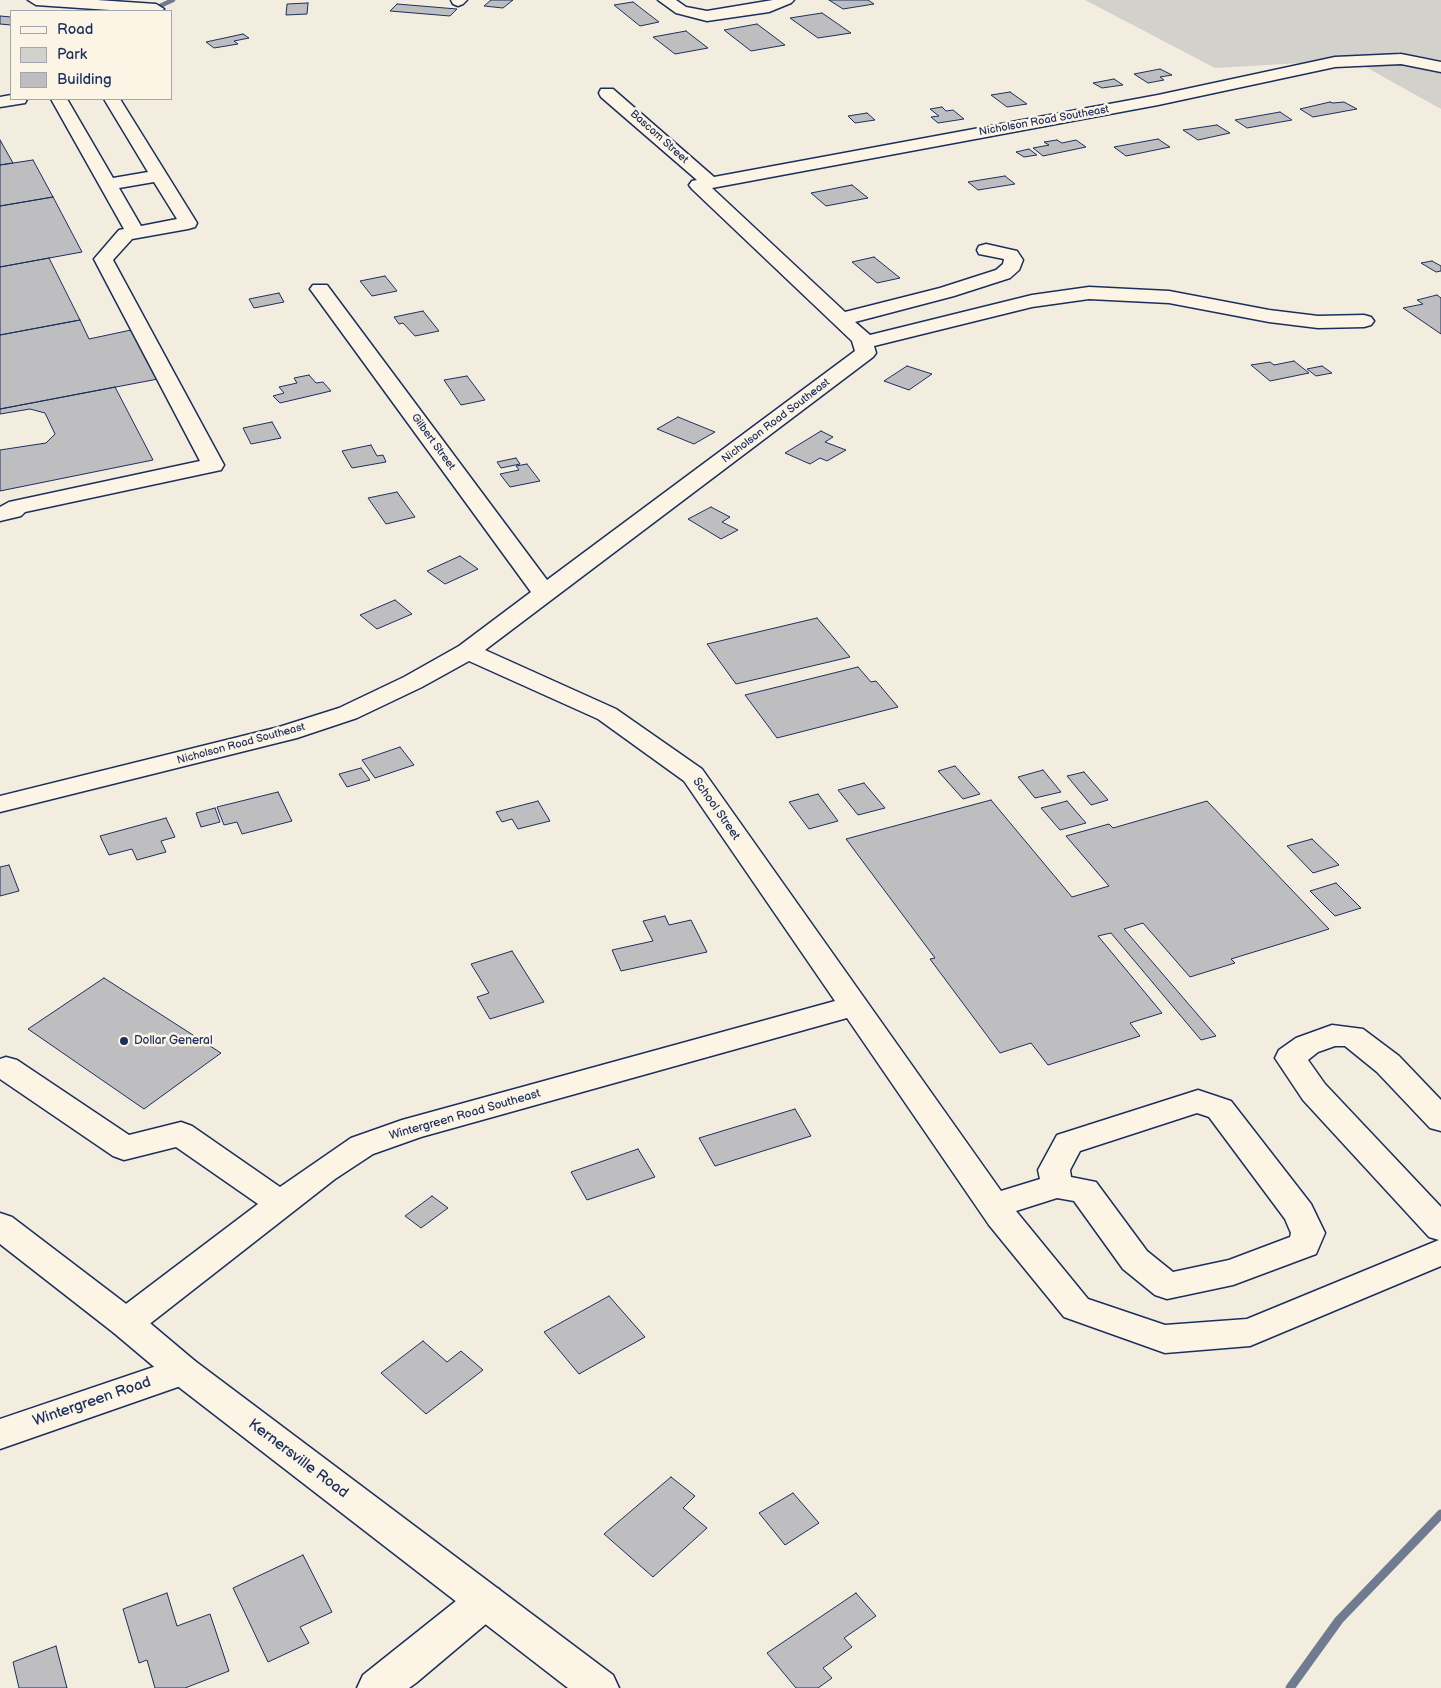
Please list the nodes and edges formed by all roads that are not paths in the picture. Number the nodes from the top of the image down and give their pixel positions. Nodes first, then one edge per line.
1 (36, 0) edge
2 (666, 0) edge
3 (786, 0) edge
4 (156, 9) dead end
5 (1441, 67) edge
6 (607, 93) dead end
7 (13, 100) edge
8 (60, 100) edge
9 (113, 100) edge
10 (0, 102) edge
11 (160, 176) junction
12 (711, 183) junction
13 (108, 184) junction
14 (136, 233) junction
15 (986, 250) dead end
16 (320, 289) dead end
17 (842, 319) junction
18 (1364, 321) dead end
19 (863, 343) junction
20 (0, 514) edge
21 (545, 594) junction
22 (468, 651) junction
23 (0, 804) edge
24 (853, 1006) junction
25 (6, 1068) dead end
26 (1441, 1120) edge
27 (1058, 1186) junction
28 (281, 1204) junction
29 (994, 1206) junction
30 (0, 1226) edge
31 (1441, 1228) edge
32 (1441, 1252) edge
33 (126, 1323) junction
34 (183, 1371) junction
35 (0, 1434) edge
36 (484, 1601) junction
37 (377, 1688) edge
38 (599, 1688) edge

1 - 4 street
2 - 3 street
5 - 12 street, Nicholson Road Southeast
6 - 12 street, Bascom Street
7 - 10 street
8 - 13 street
9 - 11 street
11 - 13 street
11 - 14 street
12 - 17 street
13 - 14 street
14 - 20 street
15 - 17 street
16 - 21 street, Gilbert Street
17 - 19 street
18 - 19 street
19 - 21 street, Nicholson Road Southeast
21 - 22 street, Nicholson Road Southeast
22 - 23 street, Nicholson Road Southeast
22 - 24 street, School Street
24 - 28 street, Wintergreen Road Southeast
24 - 29 street, School Street
25 - 28 street
26 - 31 street
27 - 27 street
27 - 29 street
28 - 33 street, Wintergreen Road Southeast
29 - 32 street, School Street
30 - 33 street, Kernersville Road
33 - 34 street, Kernersville Road
34 - 35 street, Wintergreen Road
34 - 36 street, Kernersville Road
36 - 37 street
36 - 38 street, Kernersville Road

